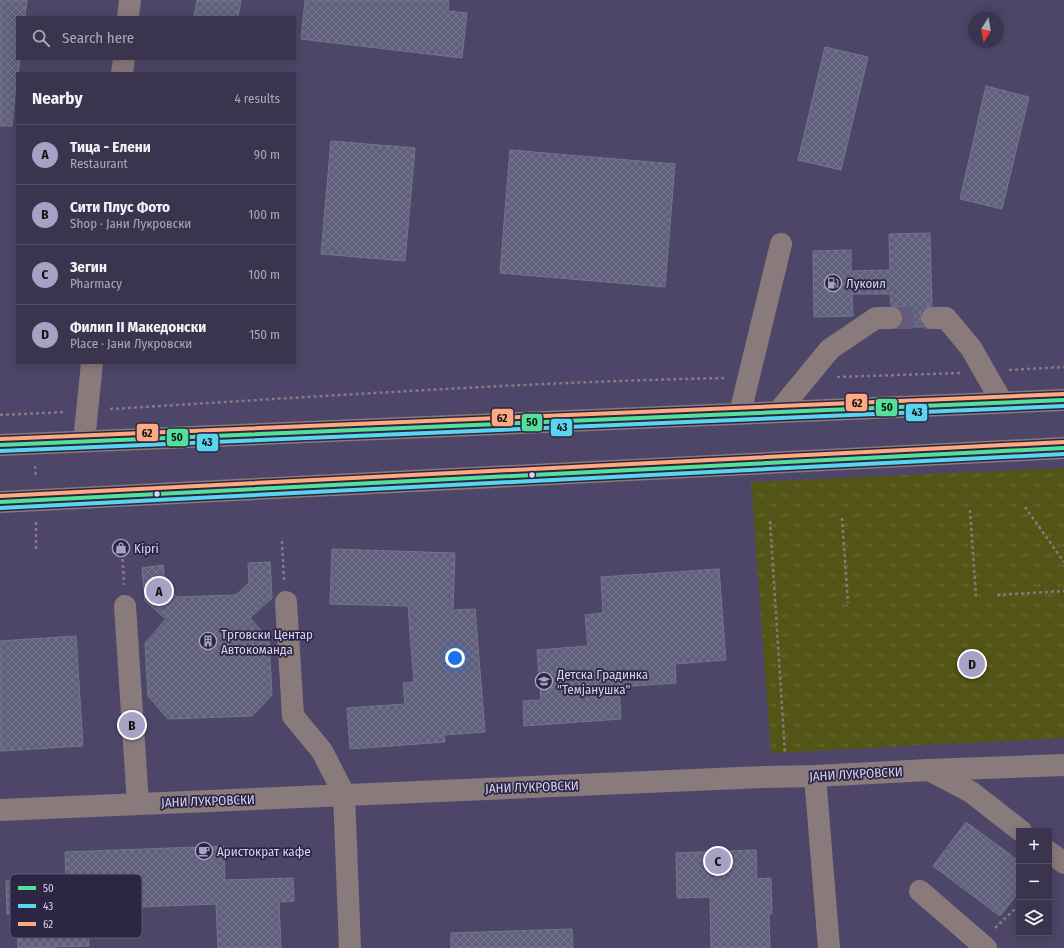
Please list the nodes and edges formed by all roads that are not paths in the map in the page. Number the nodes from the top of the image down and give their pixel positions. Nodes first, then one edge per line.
1 (130, 0) edge
2 (128, 16) edge
3 (124, 60) edge
4 (122, 72) edge
5 (781, 244) dead end
6 (891, 318) tunnel mouth
7 (932, 318) tunnel mouth
8 (92, 364) edge
9 (1064, 400) edge
10 (1002, 402) junction
11 (779, 412) junction
12 (740, 413) junction
13 (84, 441) junction
14 (0, 445) edge
15 (1064, 448) edge
16 (0, 502) edge
17 (286, 602) road end
18 (125, 606) road end
19 (1064, 765) edge
20 (928, 770) junction
21 (815, 776) junction
22 (344, 794) junction
23 (138, 804) junction
24 (0, 810) edge
25 (1017, 828) edge
26 (1052, 854) edge
27 (1064, 863) edge
28 (920, 891) dead end
29 (981, 946) edge
30 (350, 948) edge
31 (829, 948) edge

1 - 2 street
3 - 4 street
5 - 12 street
6 - 11 street
7 - 10 street
8 - 13 street
9 - 10 street
10 - 11 street
11 - 12 street
12 - 13 street
13 - 14 street
15 - 16 street
17 - 22 street
18 - 23 street
19 - 20 street, ЈАНИ ЛУКРОВСКИ
20 - 21 street, ЈАНИ ЛУКРОВСКИ
20 - 25 street
21 - 22 street, ЈАНИ ЛУКРОВСКИ
21 - 31 street
22 - 23 street, ЈАНИ ЛУКРОВСКИ
22 - 30 street
23 - 24 street, ЈАНИ ЛУКРОВСКИ
26 - 27 street
28 - 29 street

